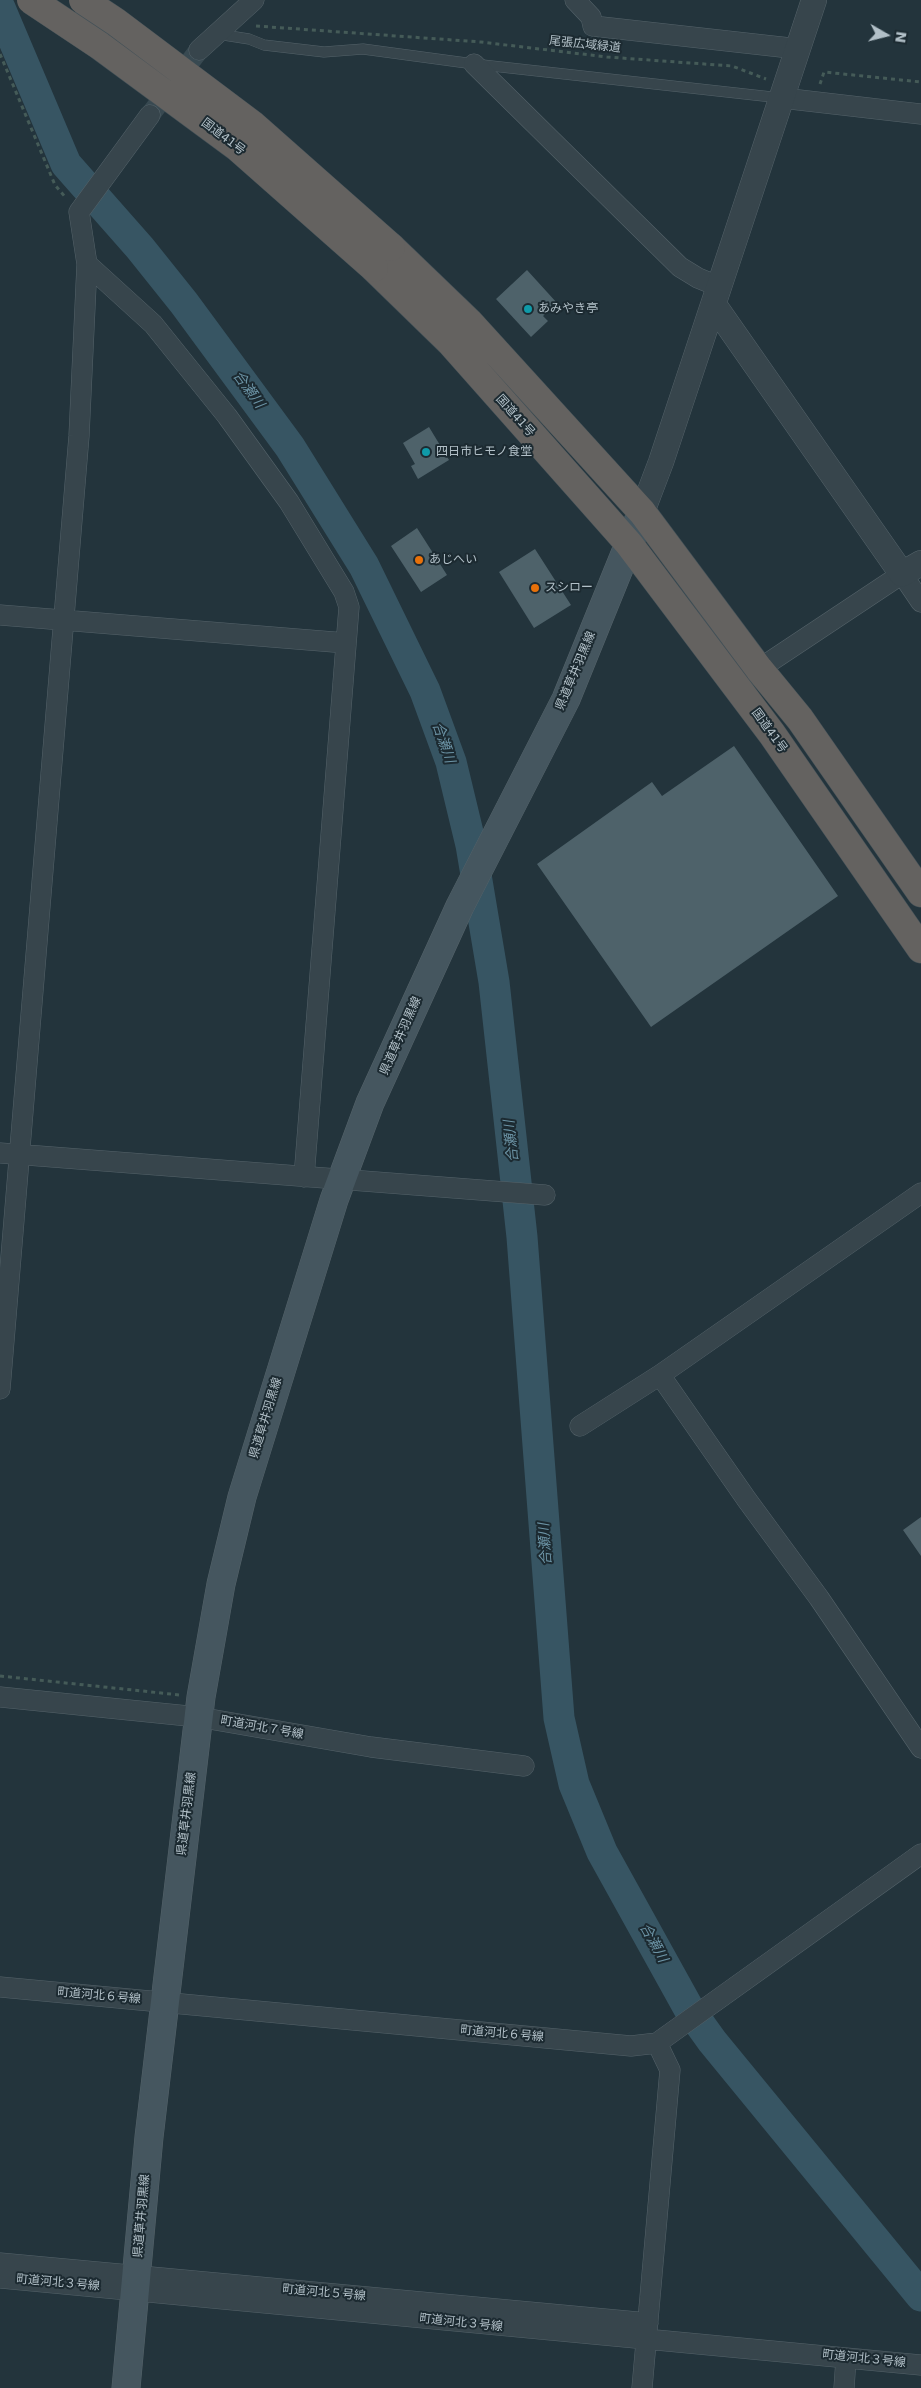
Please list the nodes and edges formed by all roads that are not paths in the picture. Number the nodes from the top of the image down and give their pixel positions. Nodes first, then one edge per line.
1 (31, 0) edge
2 (83, 0) edge
3 (254, 0) edge
4 (575, 0) edge
5 (814, 0) edge
6 (222, 30) junction
7 (799, 49) junction
8 (199, 50) tunnel mouth
9 (474, 64) junction
10 (784, 92) junction
11 (150, 114) tunnel mouth
12 (921, 114) edge
13 (383, 258) junction
14 (87, 264) junction
15 (717, 296) junction
16 (642, 512) junction
17 (629, 544) junction
18 (912, 569) edge
19 (921, 602) edge
20 (0, 615) edge
21 (64, 620) junction
22 (346, 643) junction
23 (758, 669) junction
24 (921, 893) edge
25 (921, 949) edge
26 (9, 1154) edge
27 (304, 1177) junction
28 (342, 1180) junction
29 (921, 1193) edge
30 (545, 1195) dead end
31 (660, 1375) junction
32 (0, 1389) edge
33 (580, 1426) dead end
34 (0, 1697) edge
35 (199, 1707) junction
36 (921, 1748) edge
37 (524, 1766) dead end
38 (921, 1854) edge
39 (0, 1987) edge
40 (164, 2001) junction
41 (657, 2043) junction
42 (0, 2263) edge
43 (0, 2278) edge
44 (137, 2283) junction
45 (647, 2332) junction
46 (846, 2359) junction
47 (921, 2365) edge
48 (126, 2388) edge
49 (642, 2388) edge
50 (844, 2388) edge

1 - 13 highway, 国道41号, bridge
2 - 13 highway, 国道41号, bridge
3 - 6 street
4 - 7 street
5 - 7 street
6 - 8 street
6 - 9 lane
7 - 10 street
9 - 10 lane
9 - 15 street
10 - 12 street
10 - 15 street
11 - 14 street
13 - 16 highway, 国道41号
13 - 17 highway, 国道41号
14 - 21 street
14 - 22 street
15 - 16 street
15 - 18 street
16 - 17 main road, 県道草井羽黒線
16 - 23 highway, 国道41号
17 - 25 highway, 国道41号
17 - 28 main road, 県道草井羽黒線
18 - 19 street
18 - 23 street
20 - 21 street
21 - 22 street
21 - 26 street
22 - 27 street
23 - 24 highway, 国道41号
26 - 27 street
26 - 32 street
27 - 28 street
28 - 30 street
28 - 35 main road, 県道草井羽黒線
29 - 31 street
31 - 33 street
31 - 36 street
34 - 35 street, 町道河北７号線
35 - 37 street, 町道河北７号線
35 - 40 main road, 県道草井羽黒線
38 - 41 street
39 - 40 street, 町道河北６号線
40 - 41 street, 町道河北６号線
40 - 44 main road, 県道草井羽黒線
41 - 45 street
42 - 44 street, 町道河北５号線
43 - 44 street, 町道河北３号線
44 - 45 street, 町道河北５号線
44 - 48 main road, 県道草井羽黒線
45 - 46 street, 町道河北３号線
45 - 49 street
46 - 47 street, 町道河北３号線
46 - 50 street

